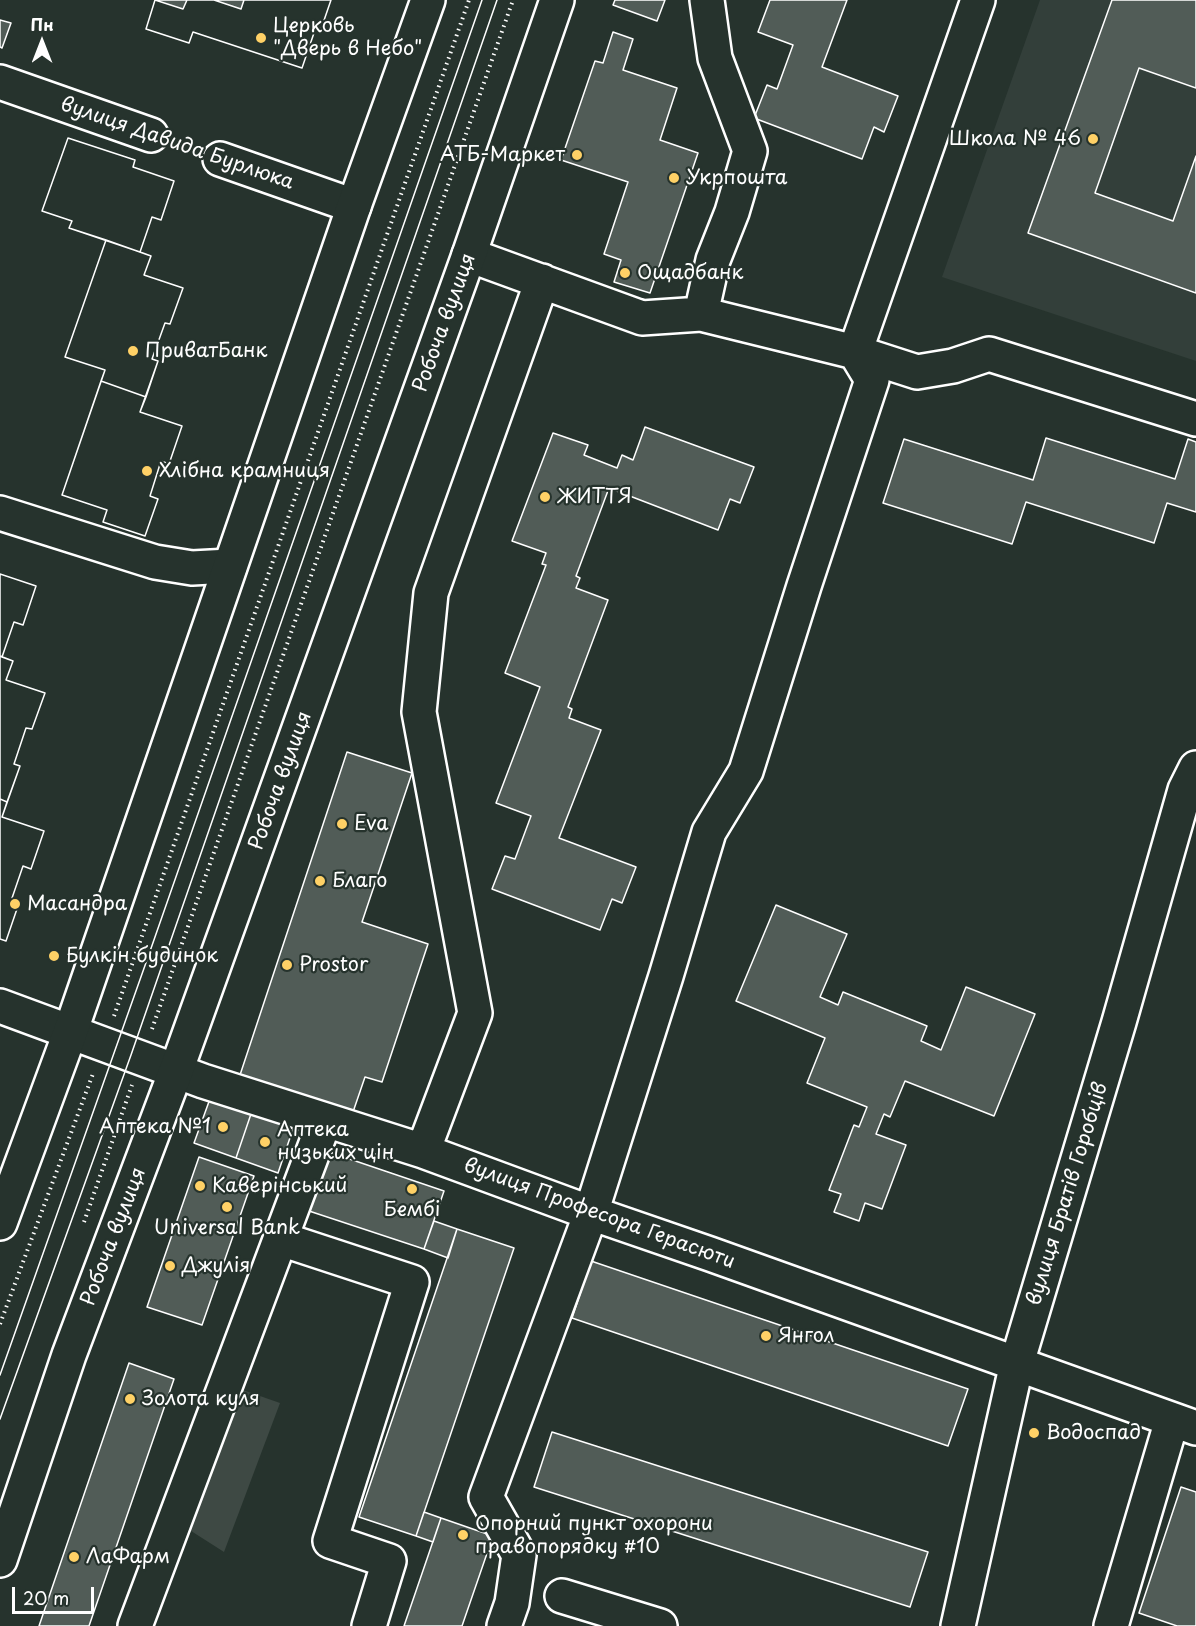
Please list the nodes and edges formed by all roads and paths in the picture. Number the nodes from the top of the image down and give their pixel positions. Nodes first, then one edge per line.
1 (428, 0) edge
2 (469, 0) edge
3 (513, 0) edge
4 (557, 0) edge
5 (707, 0) edge
6 (978, 0) edge
7 (0, 82) edge
8 (151, 135) joint
9 (220, 159) joint
10 (354, 206) junction
11 (469, 255) junction
12 (542, 281) junction
13 (702, 314) junction
14 (855, 352) junction
15 (1196, 419) edge
16 (0, 513) edge
17 (230, 566) junction
18 (1196, 768) edge
19 (0, 1006) edge
20 (70, 1033) junction
21 (103, 1045) junction
22 (142, 1058) junction
23 (176, 1071) junction
24 (326, 1120) junction
25 (423, 1151) junction
26 (91, 1202) dead end
27 (591, 1213) junction
28 (0, 1223) edge
29 (281, 1239) junction
30 (0, 1323) edge
31 (1017, 1363) junction
32 (1184, 1424) edge
33 (0, 1560) edge
34 (562, 1596) dead end
35 (135, 1626) edge
36 (369, 1626) edge
37 (504, 1626) edge
38 (660, 1626) edge
39 (958, 1626) edge
40 (1111, 1626) edge

1 - 10 main road
2 - 21 path
3 - 22 path
4 - 11 main road, Робоча вулиця
5 - 13 main road
6 - 14 main road
7 - 8 main road, вулиця Давида Бурлюка
8 - 9 path, вулиця Давида Бурлюка
9 - 10 main road, вулиця Давида Бурлюка
10 - 17 main road
11 - 12 main road
11 - 23 main road, Робоча вулиця
12 - 13 main road
12 - 25 main road
13 - 14 main road
14 - 15 main road
14 - 27 main road
16 - 17 main road
17 - 20 main road
18 - 31 main road, вулиця Братів Горобців
19 - 20 main road, вулиця Професора Герасюти
20 - 21 main road, вулиця Професора Герасюти
20 - 28 main road
21 - 22 main road, вулиця Професора Герасюти
21 - 30 path
22 - 23 main road, вулиця Професора Герасюти
22 - 26 path
23 - 24 main road, вулиця Професора Герасюти
23 - 33 main road, Робоча вулиця
24 - 25 main road, вулиця Професора Герасюти
24 - 29 main road
25 - 27 main road, вулиця Професора Герасюти
27 - 31 main road, вулиця Професора Герасюти
27 - 37 main road
29 - 35 main road
29 - 36 main road
31 - 32 main road, вулиця Професора Герасюти
31 - 39 main road, вулиця Братів Горобців
32 - 40 main road
34 - 38 main road

